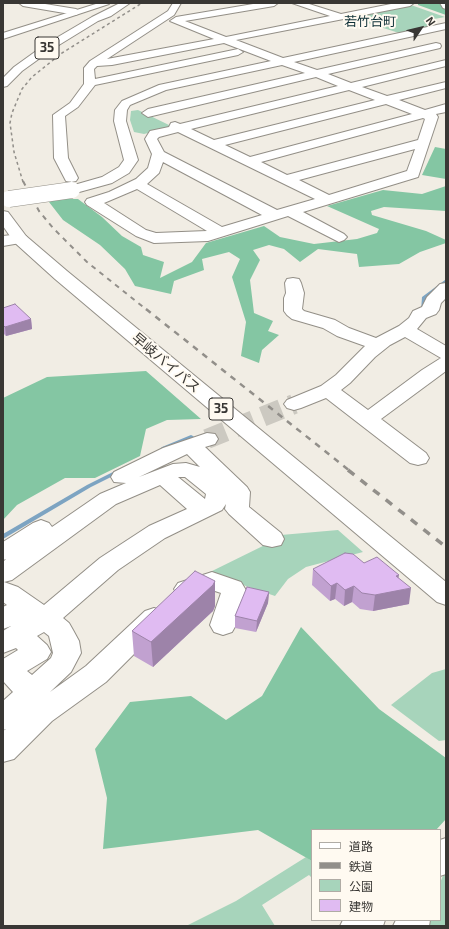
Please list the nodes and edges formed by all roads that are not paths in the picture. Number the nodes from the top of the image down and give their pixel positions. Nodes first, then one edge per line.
1 (22, 3) edge
2 (113, 3) edge
3 (126, 3) edge
4 (177, 3) edge
5 (274, 3) edge
6 (296, 3) edge
7 (410, 3) edge
8 (444, 3) edge
9 (334, 4) dead end
10 (198, 6) dead end
11 (446, 6) edge
12 (313, 8) junction
13 (80, 11) junction
14 (291, 12) dead end
15 (98, 16) junction
16 (340, 16) junction
17 (175, 21) junction
18 (362, 23) dead end
19 (444, 26) edge
20 (216, 27) dead end
21 (201, 29) junction
22 (381, 30) dead end
23 (178, 34) dead end
24 (3, 36) edge
25 (401, 36) junction
26 (226, 39) junction
27 (147, 40) dead end
28 (128, 41) junction
29 (268, 46) dead end
30 (443, 47) edge
31 (252, 49) junction
32 (285, 62) junction
33 (94, 63) junction
34 (446, 63) edge
35 (112, 64) dead end
36 (134, 74) junction
37 (318, 74) junction
38 (3, 84) edge
39 (90, 84) junction
40 (446, 85) edge
41 (351, 86) junction
42 (386, 99) junction
43 (126, 103) junction
44 (446, 108) edge
45 (148, 113) junction
46 (425, 113) junction
47 (179, 128) junction
48 (424, 143) junction
49 (213, 144) junction
50 (159, 154) junction
51 (249, 161) junction
52 (287, 179) junction
53 (71, 184) junction
54 (138, 184) junction
55 (329, 200) junction
56 (5, 205) edge
57 (291, 212) junction
58 (276, 216) junction
59 (221, 233) junction
60 (339, 237) dead end
61 (12, 240) edge
62 (293, 283) dead end
63 (446, 288) edge
64 (431, 314) edge
65 (410, 333) junction
66 (378, 345) junction
67 (446, 354) edge
68 (446, 364) edge
69 (328, 390) junction
70 (294, 404) tunnel mouth
71 (368, 419) junction
72 (418, 458) dead end
73 (272, 539) dead end
74 (3, 552) edge
75 (3, 574) edge
76 (3, 591) edge
77 (446, 596) edge
78 (36, 612) junction
79 (223, 625) dead end
80 (7, 648) edge
81 (31, 692) junction
82 (3, 718) edge
83 (3, 750) edge

1 - 13 main road
2 - 13 main road
2 - 15 main road, 35
3 - 15 main road, 35
4 - 28 main road
5 - 17 main road
6 - 12 main road
7 - 16 main road
8 - 11 main road
9 - 12 main road
10 - 17 main road
12 - 14 main road
12 - 16 main road
13 - 15 main road
13 - 24 main road
15 - 38 main road, 35
16 - 18 main road
16 - 26 main road
17 - 21 main road
19 - 25 main road
19 - 30 main road
20 - 21 main road
21 - 23 main road
21 - 26 main road
22 - 25 main road
25 - 30 main road
25 - 32 main road
26 - 31 main road
26 - 33 main road
27 - 28 main road
28 - 33 main road
29 - 31 main road
30 - 37 main road
31 - 32 main road
31 - 36 main road
32 - 37 main road
32 - 43 main road
33 - 39 main road
34 - 41 main road
35 - 36 main road
36 - 39 main road
37 - 41 main road
37 - 45 main road
39 - 43 main road
39 - 53 main road
40 - 42 main road
41 - 42 main road
41 - 47 main road
42 - 46 main road
42 - 49 main road
43 - 45 main road
43 - 53 main road
44 - 46 main road
45 - 47 main road
46 - 48 main road
46 - 51 main road
47 - 49 main road
47 - 50 main road
48 - 52 main road
48 - 55 main road
49 - 51 main road
50 - 54 main road
50 - 58 main road
51 - 52 main road
52 - 55 main road
53 - 56 main road, bridge
54 - 59 main road
54 - 59 main road
55 - 57 main road
56 - 61 main road, 早岐バイパス / 35
57 - 58 main road
57 - 60 main road
58 - 59 main road
61 - 77 main road, 早岐バイパス / 35
62 - 66 main road
63 - 64 main road
64 - 65 main road
65 - 66 main road
65 - 67 main road
66 - 69 main road
68 - 71 main road
69 - 70 main road
69 - 71 main road
71 - 72 main road
73 - 74 main road
75 - 78 main road
76 - 78 main road
78 - 80 main road
78 - 81 main road
79 - 83 main road
80 - 81 main road
81 - 82 main road

